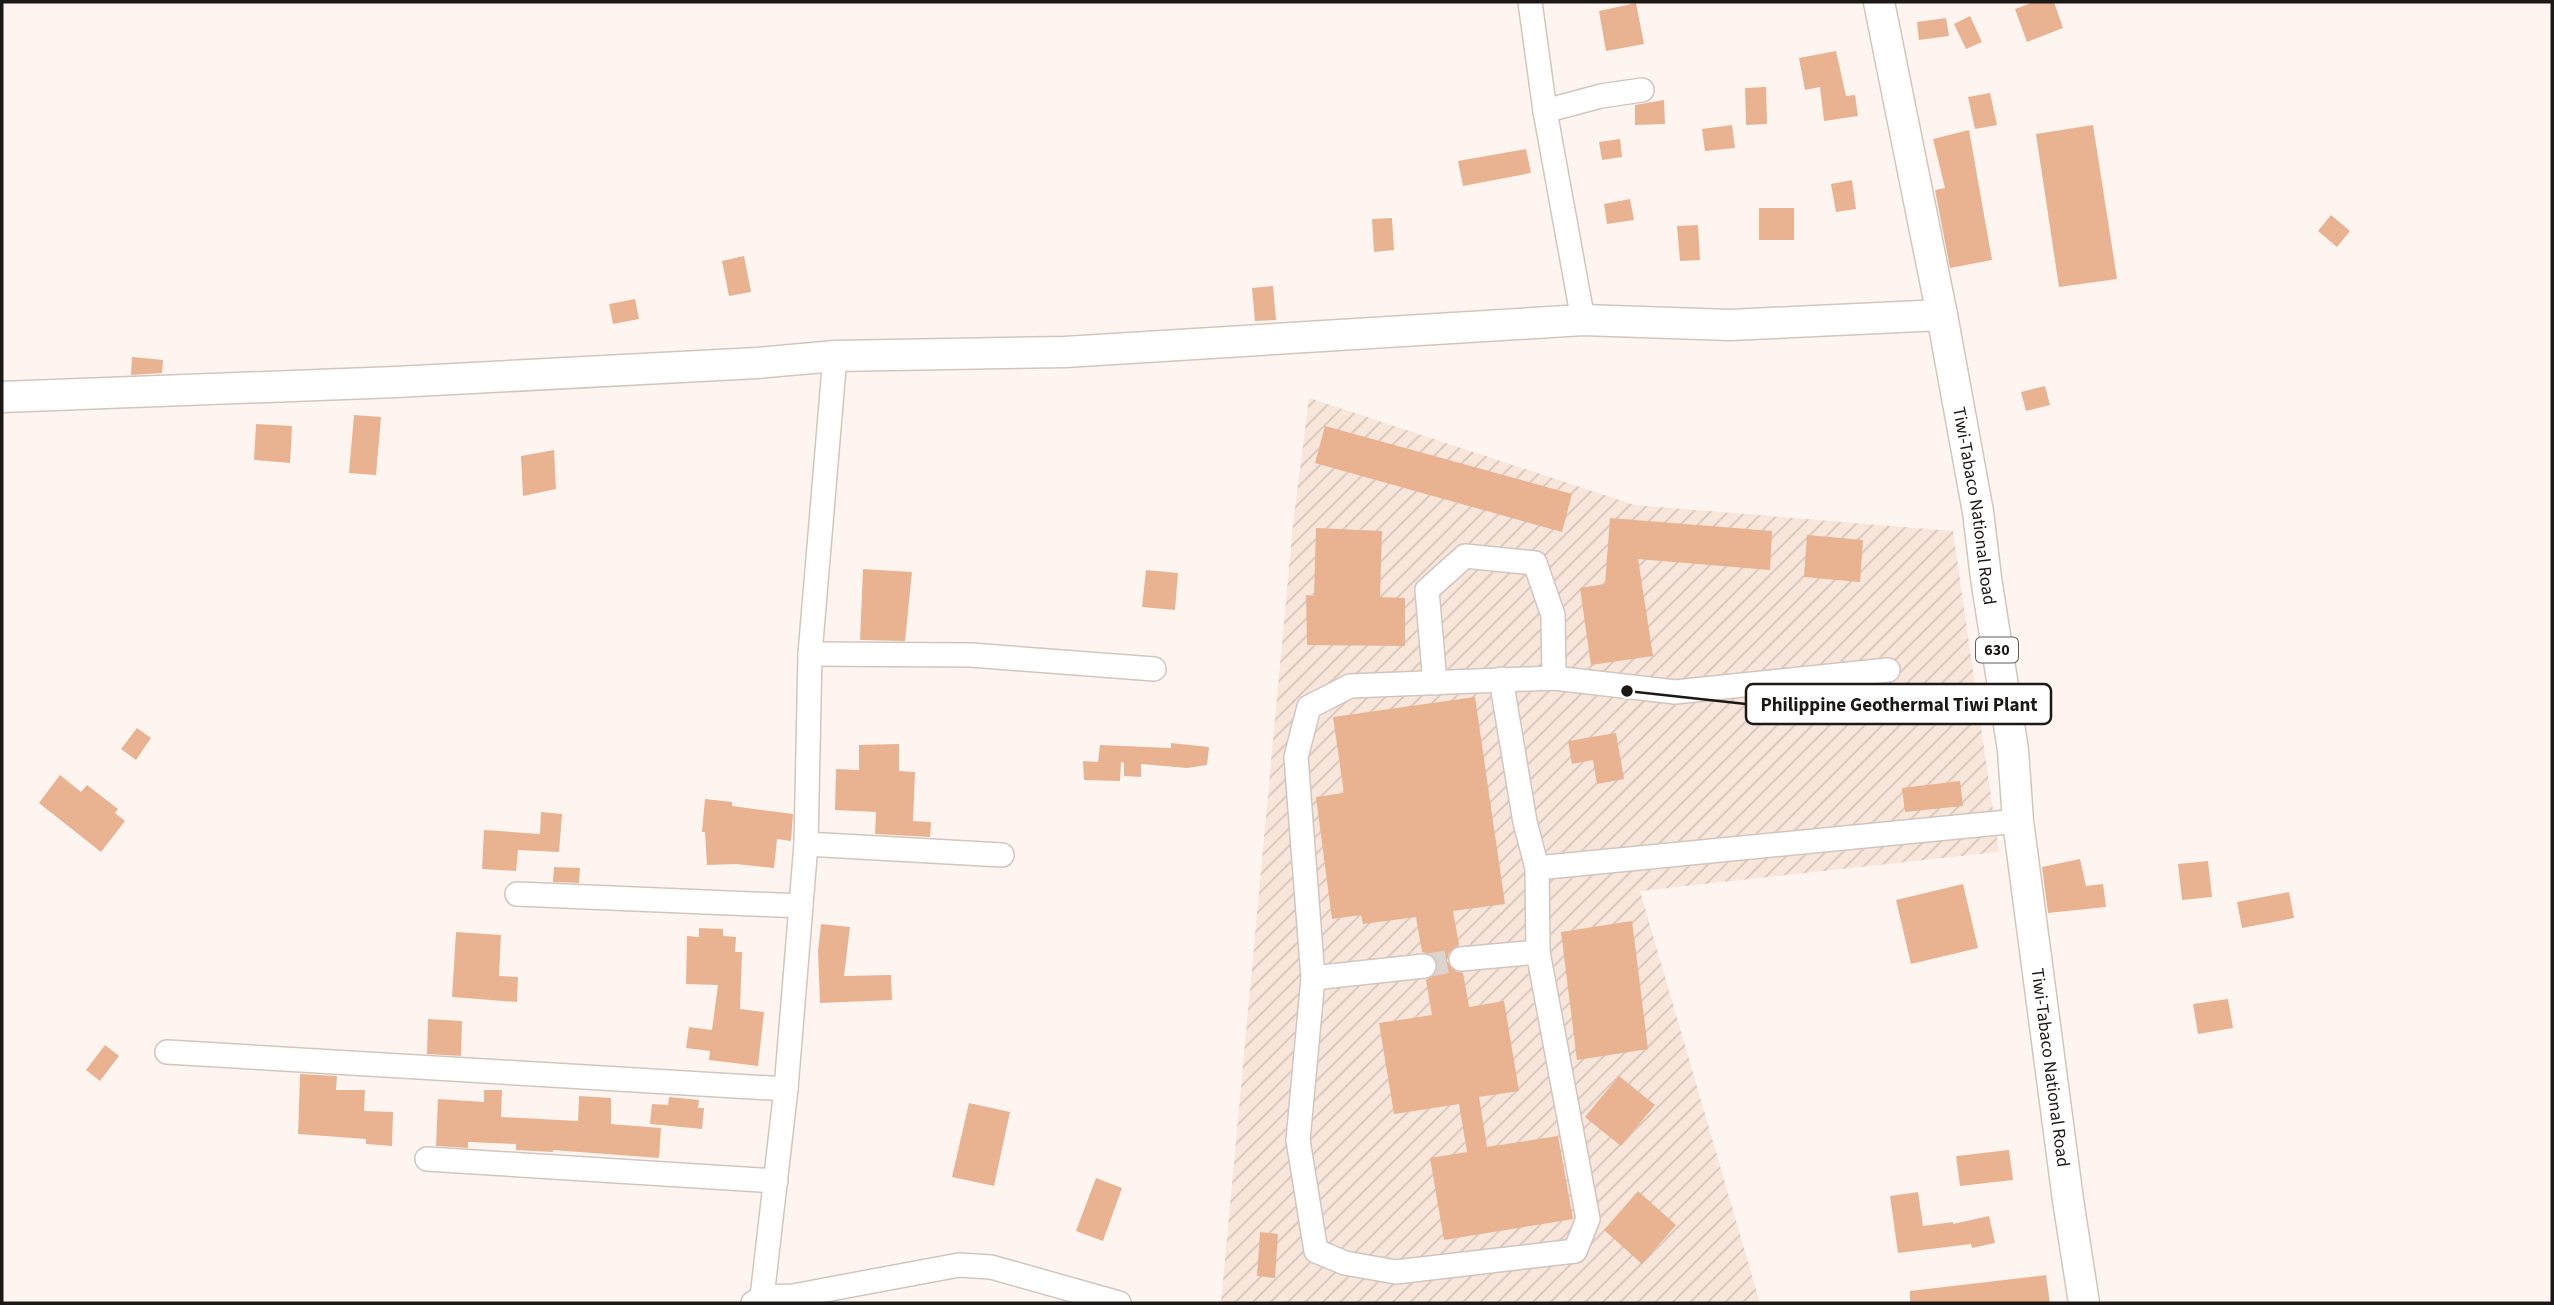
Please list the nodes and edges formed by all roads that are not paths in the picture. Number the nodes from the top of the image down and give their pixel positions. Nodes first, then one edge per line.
1 (1530, 2) edge
2 (1879, 2) edge
3 (1642, 90) dead end
4 (1545, 111) junction
5 (1942, 315) junction
6 (1583, 320) junction
7 (835, 356) junction
8 (2, 397) edge
9 (810, 654) junction
10 (1154, 669) dead end
11 (1888, 670) dead end
12 (1554, 678) junction
13 (1501, 679) junction
14 (1435, 682) junction
15 (2018, 821) junction
16 (806, 844) junction
17 (1002, 855) dead end
18 (1537, 868) junction
19 (517, 894) dead end
20 (801, 906) junction
21 (1538, 952) junction
22 (1461, 959) tunnel mouth
23 (1424, 966) tunnel mouth
24 (1313, 978) junction
25 (167, 1052) dead end
26 (786, 1089) junction
27 (427, 1159) dead end
28 (775, 1181) junction
29 (758, 1300) edge
30 (1119, 1303) edge
31 (2084, 1303) edge

1 - 4 street
2 - 5 main road, Tiwi-Tabaco National Road / 630
3 - 4 street
4 - 6 street
5 - 6 main road
5 - 15 main road, Tiwi-Tabaco National Road / 630
6 - 7 main road
7 - 8 main road
7 - 9 street
9 - 10 street
9 - 16 street
11 - 12 street
12 - 13 street
12 - 14 street
13 - 14 street
13 - 18 street
14 - 24 street
15 - 18 street
15 - 31 main road, Tiwi-Tabaco National Road / 630
16 - 17 street
16 - 20 street
18 - 21 street
19 - 20 street
20 - 26 street
21 - 22 street
21 - 24 street
23 - 24 street
25 - 26 street
26 - 28 street
27 - 28 street
28 - 29 street
29 - 30 street

